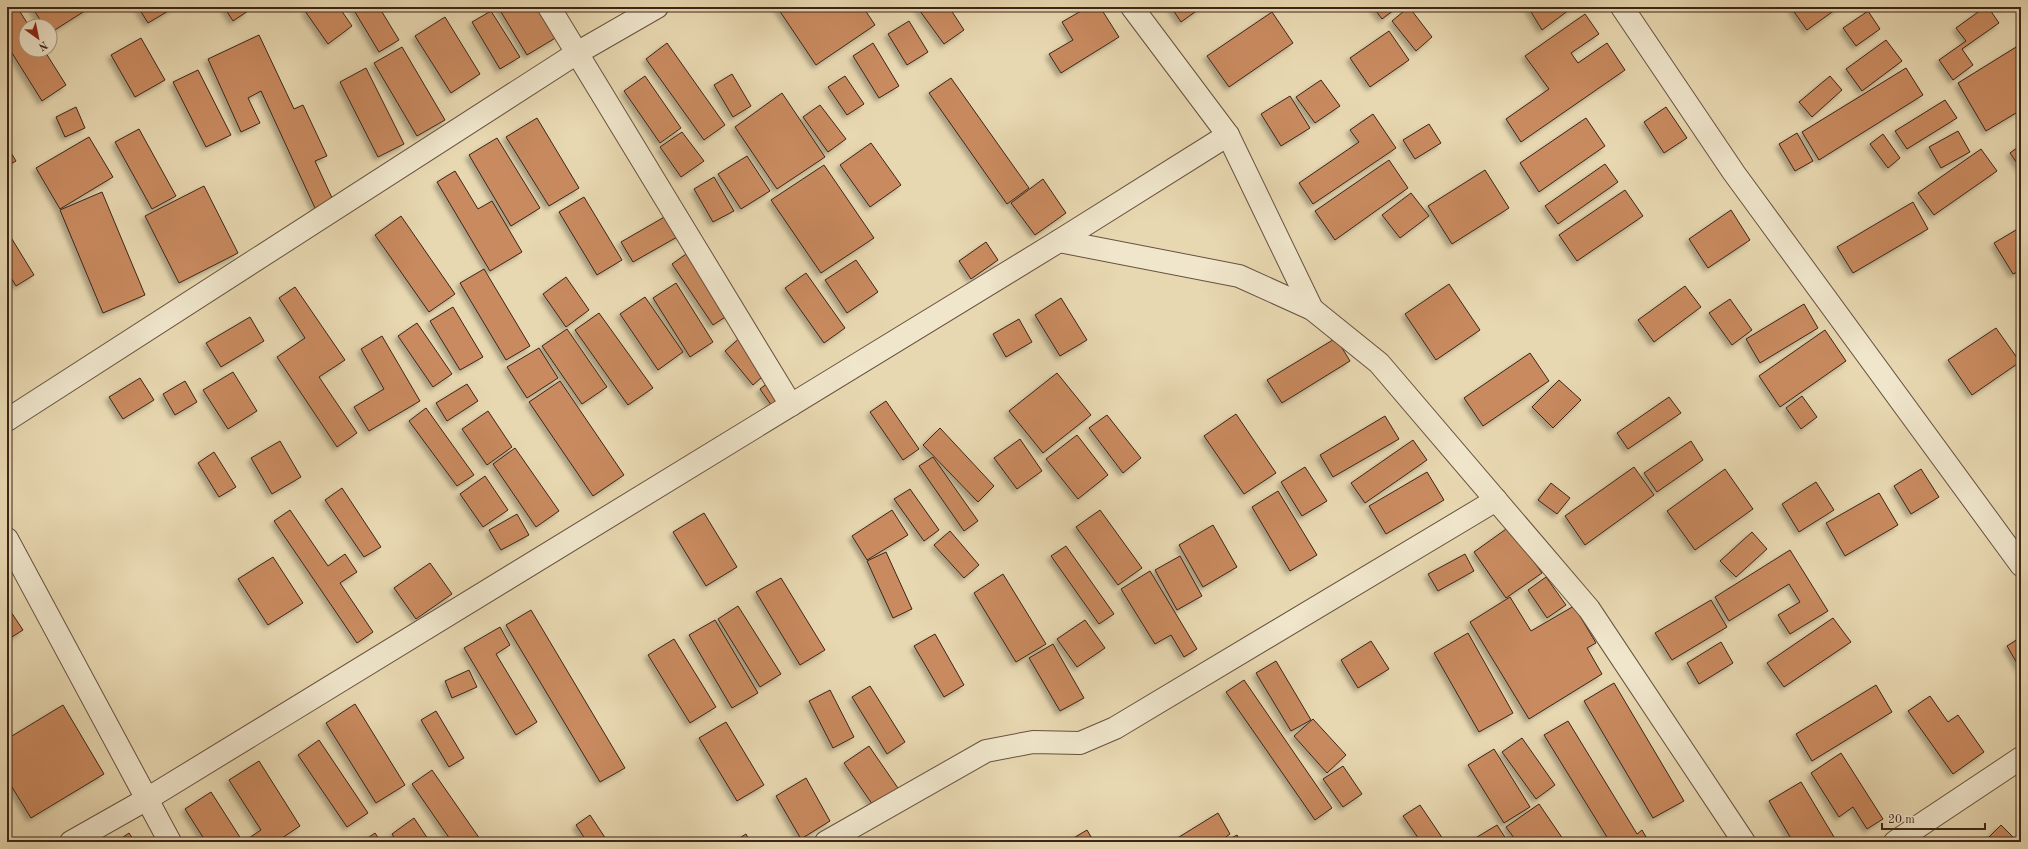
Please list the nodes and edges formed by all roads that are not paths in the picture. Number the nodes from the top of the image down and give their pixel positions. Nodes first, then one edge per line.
1 (549, 7) edge
2 (657, 7) edge
3 (1132, 7) edge
4 (1622, 7) edge
5 (577, 53) junction
6 (1228, 135) junction
7 (1059, 241) junction
8 (1312, 309) junction
9 (791, 405) junction
10 (7, 420) edge
11 (1496, 500) junction
12 (7, 539) edge
13 (2021, 565) edge
14 (2021, 758) edge
15 (147, 799) junction
16 (72, 842) edge
17 (170, 842) edge
18 (826, 842) edge
19 (1744, 842) edge
20 (1895, 842) edge

1 - 5 street
2 - 5 street
3 - 6 street
4 - 13 street
5 - 9 street
5 - 10 street
6 - 7 street
6 - 8 street
7 - 8 street
7 - 9 street
8 - 11 street
9 - 15 street
11 - 18 street
11 - 19 street
12 - 15 street
14 - 20 street
15 - 16 street
15 - 17 street

